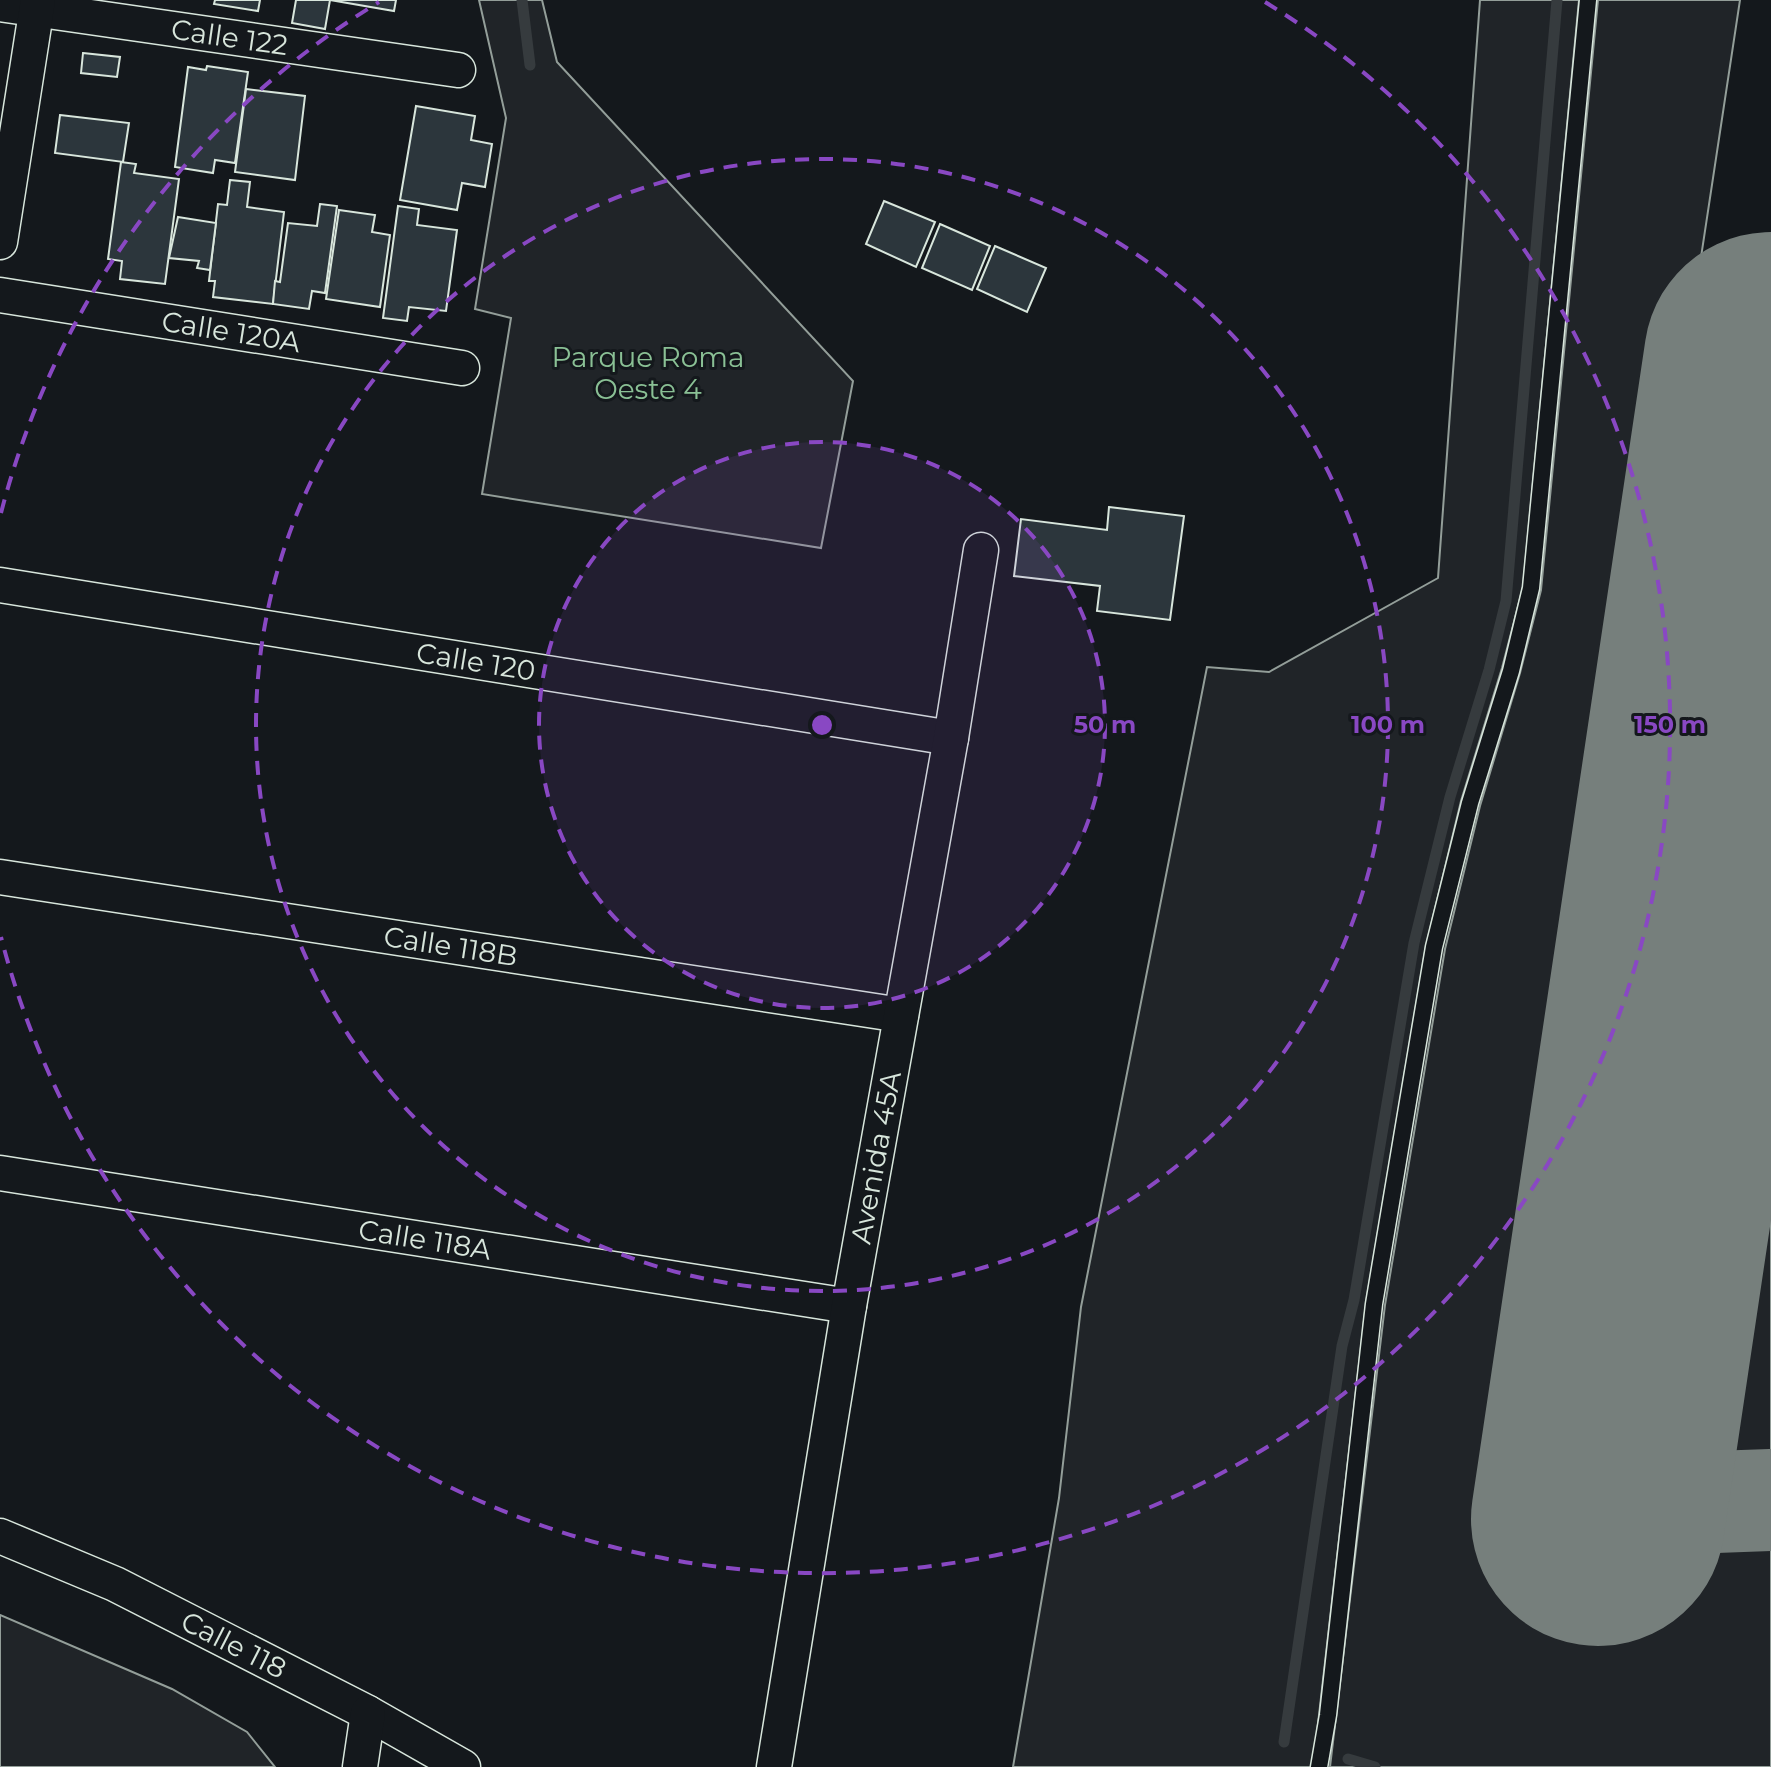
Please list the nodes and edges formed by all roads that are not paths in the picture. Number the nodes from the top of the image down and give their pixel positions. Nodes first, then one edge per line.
1 (1588, 0) edge
2 (0, 4) edge
3 (38, 5) edge
4 (458, 70) dead end
5 (0, 242) edge
6 (0, 295) edge
7 (462, 368) dead end
8 (981, 550) dead end
9 (0, 585) edge
10 (951, 738) junction
11 (0, 877) edge
12 (901, 1015) junction
13 (0, 1173) edge
14 (849, 1306) junction
15 (0, 1536) edge
16 (368, 1713) junction
17 (360, 1767) edge
18 (463, 1767) edge
19 (774, 1767) edge
20 (1319, 1767) edge

1 - 20 lane
2 - 3 street, Calle 122
3 - 4 street, Calle 122
3 - 5 street
6 - 7 street, Calle 120A
8 - 10 street, Avenida 45A
9 - 10 street, Calle 120
10 - 12 street, Avenida 45A
11 - 12 street, Calle 118B
12 - 14 street, Avenida 45A
13 - 14 street, Calle 118A
14 - 19 street, Avenida 45A
15 - 16 street, Calle 118
16 - 17 street
16 - 18 street, Calle 118

